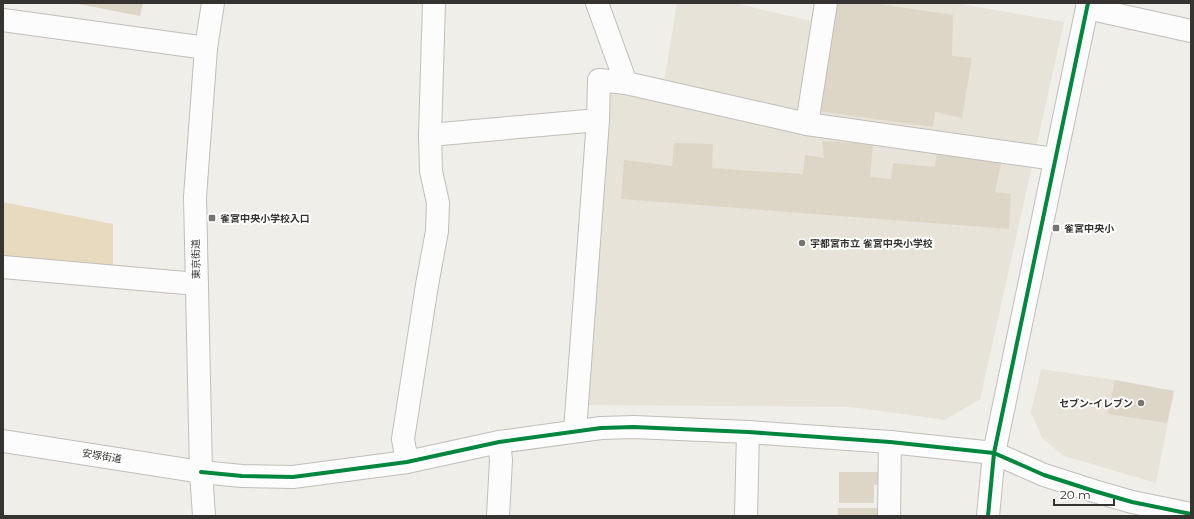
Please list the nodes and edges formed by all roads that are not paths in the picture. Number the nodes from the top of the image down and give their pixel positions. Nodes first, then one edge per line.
1 (213, 3) edge
2 (434, 3) edge
3 (597, 3) edge
4 (826, 3) edge
5 (1087, 5) edge
6 (3, 20) edge
7 (1191, 31) edge
8 (206, 48) junction
9 (626, 83) junction
10 (598, 120) junction
11 (807, 124) junction
12 (430, 135) junction
13 (1055, 159) junction
14 (3, 267) edge
15 (197, 284) junction
16 (574, 431) junction
17 (748, 432) junction
18 (3, 441) edge
19 (499, 442) junction
20 (890, 442) junction
21 (994, 453) junction
22 (407, 462) junction
23 (201, 472) junction
24 (1191, 514) edge
25 (204, 516) edge
26 (498, 516) edge
27 (746, 516) edge
28 (889, 516) edge
29 (988, 516) edge

1 - 8 main road, 東京街道
2 - 12 main road
3 - 9 main road
4 - 11 main road
5 - 7 main road
5 - 13 main road
6 - 8 main road
8 - 15 main road, 東京街道
9 - 10 main road
9 - 11 main road
10 - 12 main road
10 - 16 main road
11 - 13 main road
12 - 22 main road
13 - 21 main road
14 - 15 main road
15 - 23 main road, 東京街道
16 - 17 main road, 安塚街道
16 - 19 main road, 安塚街道
17 - 20 main road, 安塚街道
17 - 27 main road
18 - 23 main road, 安塚街道
19 - 22 main road, 安塚街道
19 - 26 main road
20 - 21 main road, 安塚街道
20 - 28 main road
21 - 24 main road, 安塚街道
21 - 29 main road
22 - 23 main road, 安塚街道
23 - 25 main road, 東京街道

